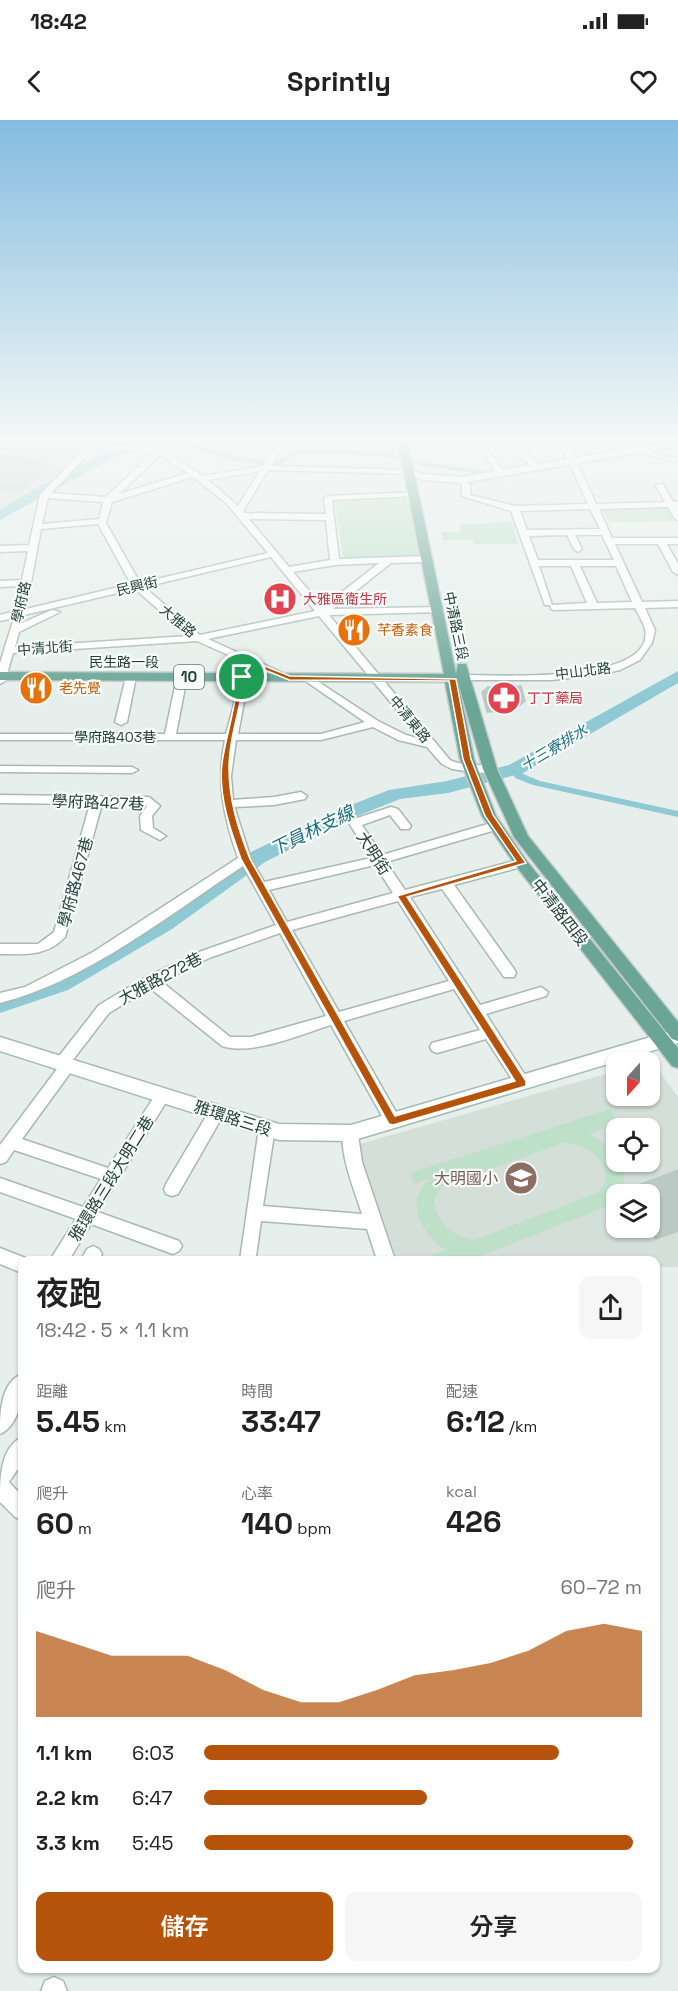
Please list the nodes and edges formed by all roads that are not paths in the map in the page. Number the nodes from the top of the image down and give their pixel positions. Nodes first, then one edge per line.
1 (58, 525) edge
2 (104, 525) edge
3 (252, 525) edge
4 (331, 525) edge
5 (420, 525) edge
6 (430, 525) edge
7 (520, 525) edge
8 (602, 525) edge
9 (36, 527) joint
10 (570, 532) junction
11 (605, 532) junction
12 (523, 533) junction
13 (678, 540) edge
14 (609, 541) junction
15 (661, 541) junction
16 (33, 548) junction
17 (0, 549) edge
18 (578, 549) dead end
19 (274, 554) junction
20 (427, 559) junction
21 (389, 560) junction
22 (335, 562) junction
23 (533, 563) junction
24 (574, 563) junction
25 (619, 563) junction
26 (287, 570) junction
27 (678, 572) edge
28 (443, 578) dead end
29 (26, 583) junction
30 (0, 584) edge
31 (138, 586) junction
32 (58, 604) junction
33 (638, 604) junction
34 (678, 604) edge
35 (593, 606) junction
36 (445, 607) junction
37 (323, 612) junction
38 (20, 613) junction
39 (0, 618) edge
40 (15, 630) junction
41 (198, 638) junction
42 (9, 650) junction
43 (239, 656) junction
44 (459, 656) dead end
45 (131, 677) junction
46 (182, 677) junction
47 (242, 677) junction
48 (1, 678) edge
49 (289, 678) junction
50 (308, 678) junction
51 (377, 678) junction
52 (458, 678) junction
53 (121, 722) dead end
54 (374, 723) junction
55 (0, 737) edge
56 (170, 738) junction
57 (231, 738) junction
58 (430, 744) junction
59 (0, 769) edge
60 (132, 770) dead end
61 (484, 776) junction
62 (301, 796) dead end
63 (0, 799) edge
64 (97, 800) junction
65 (228, 804) junction
66 (405, 826) dead end
67 (495, 826) junction
68 (160, 836) dead end
69 (245, 859) junction
70 (378, 860) junction
71 (521, 863) junction
72 (446, 884) junction
73 (261, 887) junction
74 (402, 896) junction
75 (284, 927) junction
76 (0, 949) edge
77 (509, 973) dead end
78 (151, 981) junction
79 (458, 983) junction
80 (541, 992) dead end
81 (0, 998) edge
82 (476, 1012) junction
83 (335, 1018) junction
84 (489, 1033) junction
85 (673, 1037) edge
86 (0, 1044) edge
87 (437, 1047) dead end
88 (678, 1061) edge
89 (64, 1064) junction
90 (522, 1083) junction
91 (163, 1095) junction
92 (216, 1112) junction
93 (393, 1121) junction
94 (267, 1128) junction
95 (351, 1133) junction
96 (11, 1142) junction
97 (0, 1157) edge
98 (112, 1176) junction
99 (0, 1185) edge
100 (172, 1189) dead end
101 (254, 1213) junction
102 (87, 1216) junction
103 (374, 1222) junction
104 (173, 1246) dead end
105 (0, 1256) edge
106 (62, 1256) edge
107 (247, 1256) edge
108 (385, 1256) edge
109 (18, 1263) edge
110 (18, 1390) edge
111 (0, 1424) edge
112 (18, 1452) edge
113 (0, 1477) edge
114 (0, 1487) edge
115 (18, 1506) edge

1 - 9 street
2 - 31 street, 大雅路
3 - 19 street, 中清東路
4 - 22 street
5 - 20 main road, 中清路三段
6 - 28 main road, 中清路三段
7 - 12 street
8 - 11 street, 中山北路
9 - 16 street, 學府路
10 - 11 street
10 - 12 street
10 - 18 street
11 - 14 street, 中山北路
12 - 23 street
13 - 15 street
14 - 15 street
14 - 25 street, 中山北路
15 - 27 street
16 - 17 street
16 - 29 street, 學府路
19 - 26 street, 中清東路
19 - 31 street, 民興街
20 - 21 street
20 - 36 main road, 中清路三段
21 - 22 street
21 - 37 street
22 - 26 street
23 - 24 street
23 - 35 street
24 - 25 street
24 - 35 street
25 - 33 street, 中山北路
26 - 37 street, 中清東路
29 - 30 street
29 - 38 street, 學府路
31 - 32 street, 民興街
31 - 41 street, 大雅路
32 - 38 street, 民興街
32 - 40 street
33 - 34 street
33 - 35 street
33 - 52 street, 中山北路
36 - 37 street, 中清北街
36 - 52 main road, 中清路三段
37 - 41 street, 中清北街
37 - 51 street, 中清東路
38 - 39 street, 民興街
38 - 40 street, 學府路
40 - 42 street, 學府路
41 - 42 street, 中清北街
41 - 43 street, 大雅路
42 - 48 street, 學府路
43 - 47 street
43 - 49 street, 大雅路
44 - 52 main road, 中清路三段
45 - 46 main road, 民生路一段 / 10
45 - 48 main road, 民生路一段 / 10
45 - 53 street
46 - 47 main road, 民生路一段 / 10
46 - 56 street
47 - 49 main road, 民生路一段 / 10
47 - 57 street
49 - 50 main road, 民生路一段 / 10
50 - 51 main road, 民生路一段 / 10
50 - 54 street
51 - 52 main road, 民生路一段 / 10
51 - 58 street, 中清東路
52 - 61 main road, 中清路四段
52 - 61 main road, 中清路四段
54 - 57 street, 學府路403巷
54 - 58 street
55 - 56 street, 學府路403巷
56 - 57 street, 學府路403巷
57 - 65 street
58 - 61 street, 中清東路
59 - 60 street
61 - 67 main road, 中清路四段
61 - 85 main road, 中清路四段
62 - 65 street
63 - 64 street, 學府路427巷
64 - 68 street, 學府路427巷
64 - 76 street, 學府路467巷
65 - 69 street
66 - 70 street, 大明街
67 - 70 street
67 - 71 main road, 中清路四段
69 - 73 street
69 - 81 street
70 - 73 street
70 - 74 street, 大明街
71 - 72 street, 大雅路272巷
71 - 85 main road, 中清路四段
72 - 74 street, 大雅路272巷
72 - 77 street
73 - 75 street
74 - 75 street, 大雅路272巷
74 - 79 street, 大明街
75 - 78 street, 大雅路272巷
75 - 83 street
78 - 83 street
78 - 89 street, 大雅路272巷
79 - 82 street, 大明街
79 - 83 street
80 - 82 street
82 - 84 street, 大明街
83 - 93 street
84 - 87 street
84 - 90 street, 大明街
85 - 88 main road, 中清路四段
85 - 90 street, 雅環路三段
86 - 89 street, 雅環路三段
89 - 91 street, 雅環路三段
89 - 96 street
90 - 93 street, 雅環路三段
91 - 92 street, 雅環路三段
91 - 98 street, 雅環路三段大明二巷
92 - 94 street, 雅環路三段
92 - 100 street
93 - 95 street, 雅環路三段
94 - 95 street, 雅環路三段
94 - 101 street
95 - 103 street
96 - 97 street
96 - 98 street
98 - 102 street, 雅環路三段大明二巷
99 - 102 street
101 - 103 street
101 - 107 street
102 - 104 street
102 - 106 street, 雅環路三段大明二巷
103 - 108 street
105 - 109 street
110 - 111 street
112 - 113 street
114 - 115 street

